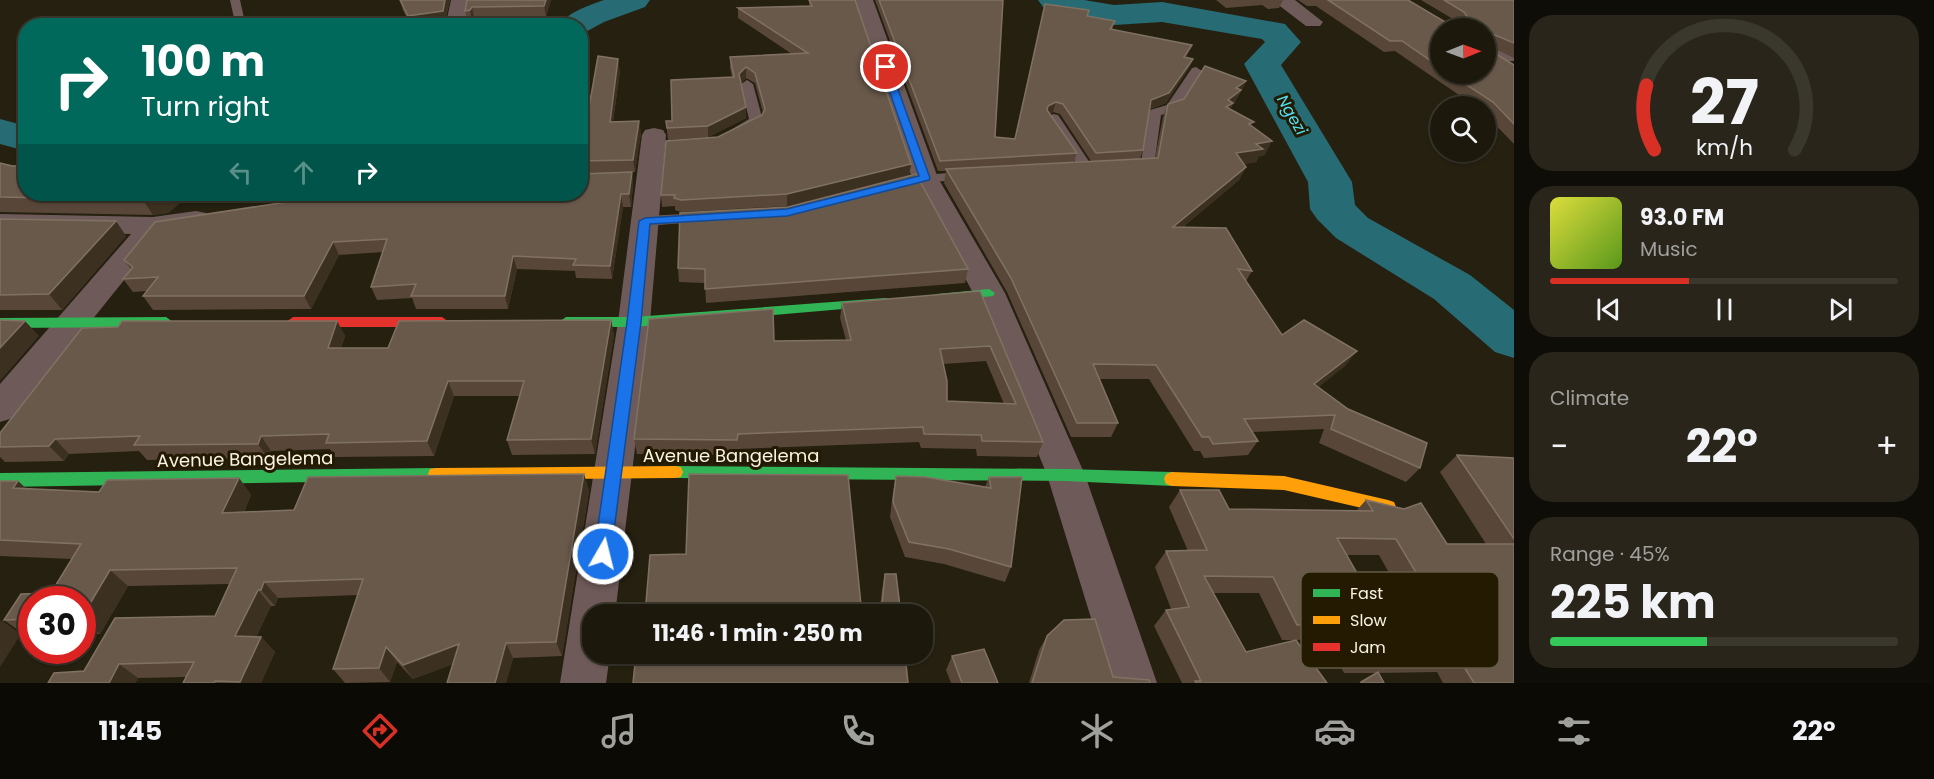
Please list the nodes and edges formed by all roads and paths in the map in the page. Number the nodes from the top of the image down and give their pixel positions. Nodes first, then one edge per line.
1 (235, 0) edge
2 (863, 0) edge
3 (1282, 0) edge
4 (239, 18) dead end
5 (1313, 22) dead end
6 (1498, 54) edge
7 (1514, 69) edge
8 (1196, 71) dead end
9 (747, 84) dead end
10 (1053, 118) edge
11 (730, 134) edge
12 (652, 157) dead end
13 (1117, 167) edge
14 (1086, 169) edge
15 (983, 174) edge
16 (913, 181) junction
17 (222, 215) edge
18 (716, 217) edge
19 (645, 221) junction
20 (0, 223) edge
21 (153, 226) junction
22 (989, 293) junction
23 (918, 299) edge
24 (894, 301) edge
25 (70, 322) junction
26 (176, 322) edge
27 (281, 322) edge
28 (458, 322) edge
29 (552, 322) edge
30 (634, 322) junction
31 (0, 323) edge
32 (0, 408) edge
33 (615, 472) junction
34 (1066, 475) junction
35 (0, 480) edge
36 (1388, 507) edge
37 (595, 604) edge
38 (586, 664) edge
39 (583, 683) edge
40 (1134, 683) edge

1 - 4 lane
2 - 16 street
3 - 5 street
6 - 7 street
8 - 13 lane
9 - 11 lane
10 - 14 lane
12 - 19 street
15 - 16 lane
16 - 22 street
17 - 21 street
18 - 19 lane
19 - 30 street
20 - 21 street
21 - 25 street
22 - 23 street
22 - 34 street
24 - 30 street
25 - 26 street
25 - 31 street
25 - 32 street
27 - 28 street
29 - 30 street
30 - 33 street
33 - 34 street, Avenue Bangelema
33 - 35 street, Avenue Bangelema
33 - 37 street
34 - 36 street, Avenue Bangelema
34 - 40 street
38 - 39 street

